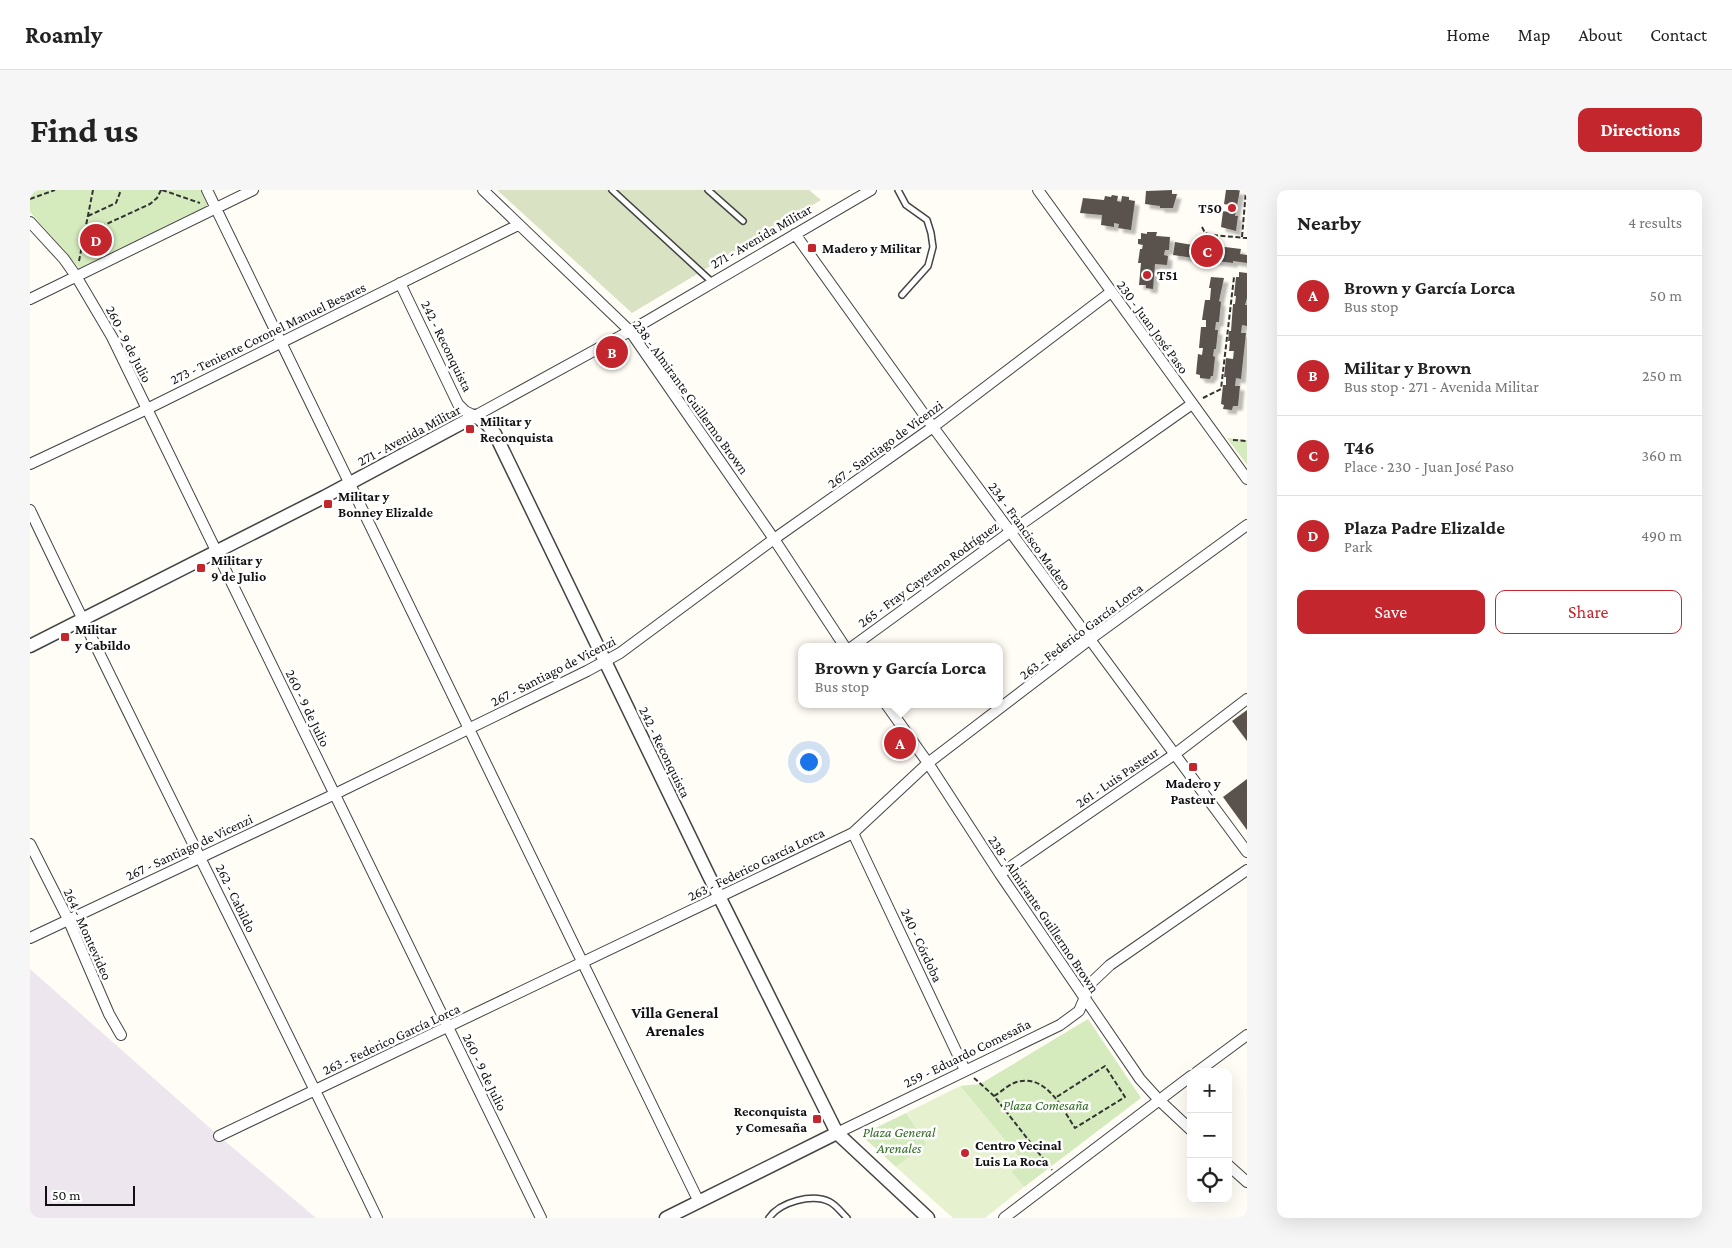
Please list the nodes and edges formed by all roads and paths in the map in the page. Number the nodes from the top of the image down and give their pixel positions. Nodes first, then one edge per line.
1 (55, 190) edge
2 (93, 190) edge
3 (120, 190) edge
4 (161, 190) edge
5 (207, 190) edge
6 (253, 190) edge
7 (483, 190) edge
8 (612, 190) edge
9 (708, 190) edge
10 (871, 190) edge
11 (898, 190) edge
12 (1038, 190) edge
13 (1246, 190) edge
14 (30, 199) edge
15 (216, 208) junction
16 (88, 216) junction
17 (742, 221) dead end
18 (30, 222) edge
19 (518, 225) junction
20 (86, 226) junction
21 (1202, 227) dead end
22 (795, 234) junction
23 (1242, 237) junction
24 (1247, 238) edge
25 (76, 276) junction
26 (1234, 277) dead end
27 (712, 282) junction
28 (400, 283) junction
29 (1111, 292) junction
30 (902, 295) dead end
31 (30, 299) edge
32 (630, 331) junction
33 (282, 342) junction
34 (1192, 404) junction
35 (147, 409) junction
36 (475, 416) junction
37 (933, 427) junction
38 (30, 464) edge
39 (1247, 479) edge
40 (350, 484) junction
41 (30, 510) edge
42 (1247, 525) edge
43 (1010, 532) junction
44 (774, 539) junction
45 (216, 552) junction
46 (82, 620) junction
47 (1089, 640) junction
48 (842, 643) edge
49 (857, 643) edge
50 (30, 646) edge
51 (604, 662) junction
52 (1247, 699) edge
53 (1003, 706) edge
54 (889, 708) edge
55 (1000, 708) edge
56 (470, 728) junction
57 (1175, 754) junction
58 (928, 763) junction
59 (336, 794) junction
60 (853, 833) junction
61 (30, 844) edge
62 (1247, 852) edge
63 (200, 857) junction
64 (1247, 870) edge
65 (1000, 874) junction
66 (719, 897) junction
67 (68, 919) junction
68 (30, 938) edge
69 (583, 963) junction
70 (1085, 998) junction
71 (448, 1027) junction
72 (1247, 1034) edge
73 (121, 1035) dead end
74 (1201, 1068) edge
75 (965, 1070) junction
76 (1187, 1079) edge
77 (316, 1090) junction
78 (994, 1096) junction
79 (1056, 1098) junction
80 (1158, 1100) junction
81 (1187, 1126) edge
82 (837, 1133) junction
83 (219, 1136) dead end
84 (1232, 1168) edge
85 (1058, 1177) junction
86 (1247, 1182) edge
87 (699, 1202) junction
88 (377, 1218) edge
89 (542, 1218) edge
90 (666, 1218) edge
91 (769, 1218) edge
92 (847, 1218) edge
93 (928, 1218) edge
94 (1004, 1218) edge

1 - 14 path
2 - 16 path
3 - 16 path
4 - 15 path
4 - 20 path
5 - 15 street
6 - 15 street
7 - 19 street, 238 - Almirante Guillermo Brown
8 - 27 lane
9 - 17 lane
10 - 22 street, 271 - Avenida Militar
11 - 30 lane
12 - 29 street, 230 - Juan José Paso
13 - 23 path
15 - 25 street
15 - 33 street
16 - 20 path
18 - 25 street, 260 - 9 de Julio
19 - 28 street, 273 - Teniente Coronel Manuel Besares
19 - 32 street, 238 - Almirante Guillermo Brown
20 - 25 path
21 - 23 path
22 - 27 street, 271 - Avenida Militar
22 - 37 street, 234 - Francisco Madero
23 - 24 path
25 - 31 street
25 - 35 street, 260 - 9 de Julio
26 - 34 path
27 - 32 street, 271 - Avenida Militar
28 - 33 street, 273 - Teniente Coronel Manuel Besares
28 - 36 street, 242 - Reconquista
29 - 34 street, 230 - Juan José Paso
29 - 37 street, 267 - Santiago de Vicenzi
32 - 36 street, 271 - Avenida Militar
32 - 44 street, 238 - Almirante Guillermo Brown
33 - 35 street, 273 - Teniente Coronel Manuel Besares
33 - 40 street
34 - 39 street, 230 - Juan José Paso
34 - 43 street, 265 - Fray Cayetano Rodríguez
35 - 38 street, 273 - Teniente Coronel Manuel Besares
35 - 45 street, 260 - 9 de Julio
36 - 40 street, 271 - Avenida Militar
36 - 51 street, 242 - Reconquista
37 - 43 street, 234 - Francisco Madero
37 - 44 street, 267 - Santiago de Vicenzi
40 - 45 street, 271 - Avenida Militar
40 - 56 street
41 - 46 street, 262 - Cabildo
42 - 47 street, 263 - Federico García Lorca
43 - 47 street, 234 - Francisco Madero
43 - 49 street, 265 - Fray Cayetano Rodríguez
44 - 48 street, 238 - Almirante Guillermo Brown
44 - 51 street, 267 - Santiago de Vicenzi
45 - 46 street, 271 - Avenida Militar
45 - 59 street, 260 - 9 de Julio
46 - 50 street, 271 - Avenida Militar
46 - 63 street, 262 - Cabildo
47 - 53 street, 263 - Federico García Lorca
47 - 57 street, 234 - Francisco Madero
51 - 56 street, 267 - Santiago de Vicenzi
51 - 66 street, 242 - Reconquista
52 - 57 street, 261 - Luis Pasteur
54 - 58 street, 238 - Almirante Guillermo Brown
55 - 58 street, 263 - Federico García Lorca
56 - 59 street, 267 - Santiago de Vicenzi
56 - 69 street
57 - 62 street, 234 - Francisco Madero
57 - 65 street, 261 - Luis Pasteur
58 - 60 street, 263 - Federico García Lorca
58 - 65 street, 238 - Almirante Guillermo Brown
59 - 63 street, 267 - Santiago de Vicenzi
59 - 71 street, 260 - 9 de Julio
60 - 66 street, 263 - Federico García Lorca
60 - 75 street, 240 - Córdoba
61 - 67 street, 264 - Montevideo
63 - 67 street, 267 - Santiago de Vicenzi
63 - 77 street, 262 - Cabildo
64 - 70 street, 259 - Eduardo Comesaña
65 - 70 street, 238 - Almirante Guillermo Brown
66 - 69 street, 263 - Federico García Lorca
66 - 82 street, 242 - Reconquista
67 - 68 street, 267 - Santiago de Vicenzi
67 - 73 street, 264 - Montevideo
69 - 71 street, 263 - Federico García Lorca
69 - 87 street
70 - 75 street, 259 - Eduardo Comesaña
70 - 80 street, 238 - Almirante Guillermo Brown
71 - 77 street, 263 - Federico García Lorca
71 - 89 street, 260 - 9 de Julio
72 - 74 street
75 - 78 path
75 - 82 street, 259 - Eduardo Comesaña
76 - 80 street
77 - 83 street, 263 - Federico García Lorca
77 - 88 street, 262 - Cabildo
78 - 79 path
78 - 85 path
79 - 79 path
80 - 81 street, 238 - Almirante Guillermo Brown
80 - 85 street
82 - 87 street, 259 - Eduardo Comesaña
82 - 93 street, 242 - Reconquista
84 - 86 street
85 - 94 street
87 - 90 street, 259 - Eduardo Comesaña
91 - 92 lane

